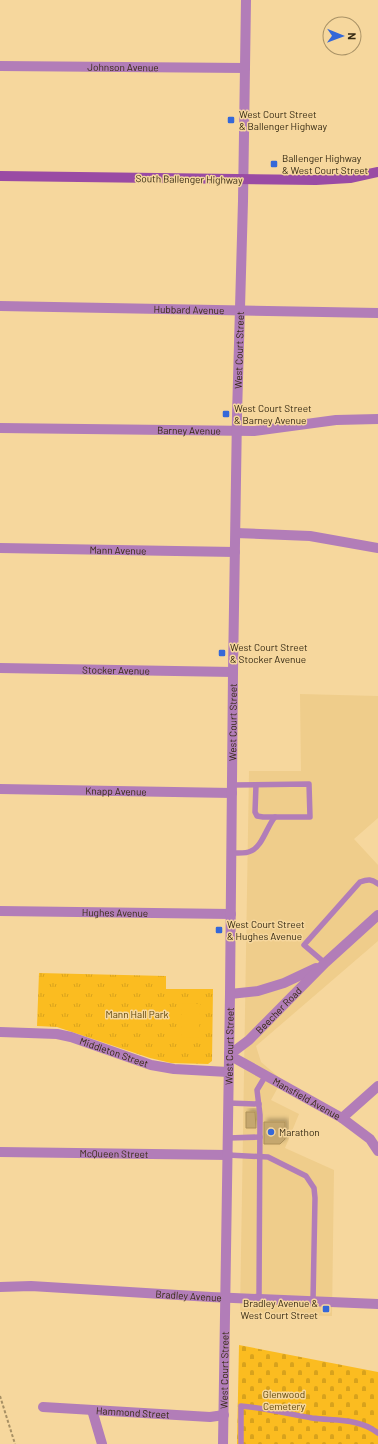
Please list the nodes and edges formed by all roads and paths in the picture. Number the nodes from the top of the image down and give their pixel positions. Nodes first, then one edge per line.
1 (246, 0) edge
2 (0, 66) edge
3 (245, 68) junction
4 (378, 172) edge
5 (0, 176) edge
6 (244, 180) junction
7 (0, 306) edge
8 (241, 310) junction
9 (378, 313) edge
10 (378, 419) edge
11 (0, 428) edge
12 (237, 430) junction
13 (236, 533) junction
14 (0, 548) edge
15 (378, 548) edge
16 (235, 552) junction
17 (0, 668) edge
18 (233, 672) junction
19 (256, 785) junction
20 (0, 789) edge
21 (232, 789) junction
22 (275, 817) junction
23 (232, 853) junction
24 (378, 884) edge
25 (0, 911) edge
26 (231, 914) junction
27 (378, 915) edge
28 (325, 963) junction
29 (230, 994) junction
30 (0, 1032) edge
31 (229, 1055) junction
32 (228, 1072) junction
33 (266, 1075) junction
34 (378, 1086) edge
35 (228, 1103) junction
36 (259, 1104) junction
37 (342, 1118) junction
38 (260, 1137) junction
39 (228, 1138) junction
40 (374, 1140) edge
41 (378, 1151) edge
42 (0, 1152) edge
43 (228, 1155) junction
44 (259, 1156) junction
45 (0, 1287) edge
46 (226, 1298) junction
47 (258, 1300) junction
48 (312, 1301) junction
49 (378, 1304) edge
50 (0, 1396) edge
51 (43, 1407) dead end
52 (92, 1410) junction
53 (224, 1415) junction
54 (378, 1433) edge
55 (15, 1444) edge
56 (102, 1444) edge
57 (223, 1444) edge
58 (241, 1444) edge

1 - 3 street, West Court Street
2 - 3 street, Johnson Avenue
3 - 6 street, West Court Street
4 - 6 main road, South Ballenger Highway
5 - 6 main road, South Ballenger Highway
6 - 8 street, West Court Street
7 - 8 street, Hubbard Avenue
8 - 9 street, Hubbard Avenue
8 - 12 street, West Court Street
10 - 12 street, Barney Avenue
11 - 12 street, Barney Avenue
12 - 13 street, West Court Street
13 - 15 street
13 - 16 street, West Court Street
14 - 16 street, Mann Avenue
16 - 18 street, West Court Street
17 - 18 street, Stocker Avenue
18 - 21 street, West Court Street
19 - 21 lane
19 - 22 lane
19 - 22 lane
20 - 21 street, Knapp Avenue
21 - 23 street, West Court Street
22 - 23 lane
23 - 26 street, West Court Street
24 - 28 lane
25 - 26 street, Hughes Avenue
26 - 29 street, West Court Street
27 - 28 street, Beecher Road
28 - 29 street, Beecher Road
28 - 31 street, Beecher Road
29 - 31 street, West Court Street
30 - 32 street, Middleton Street
31 - 32 street, West Court Street
31 - 33 street, Mansfield Avenue
32 - 35 street, West Court Street
33 - 36 lane
33 - 37 street, Mansfield Avenue
34 - 37 street
35 - 36 lane
35 - 39 street, West Court Street
36 - 38 lane
37 - 40 street, Mansfield Avenue
38 - 39 lane
38 - 44 lane
39 - 43 street, West Court Street
40 - 41 street, Mansfield Avenue
42 - 43 street, McQueen Street
43 - 44 lane
43 - 46 street, West Court Street
44 - 47 lane
44 - 48 lane
45 - 46 street, Bradley Avenue
46 - 47 street, Bradley Avenue
46 - 53 street, West Court Street
47 - 48 street, Bradley Avenue
48 - 49 street, Bradley Avenue
50 - 55 path
51 - 52 street, Hammond Street
52 - 53 street, Hammond Street
52 - 56 street
53 - 57 street, West Court Street
54 - 58 lane

